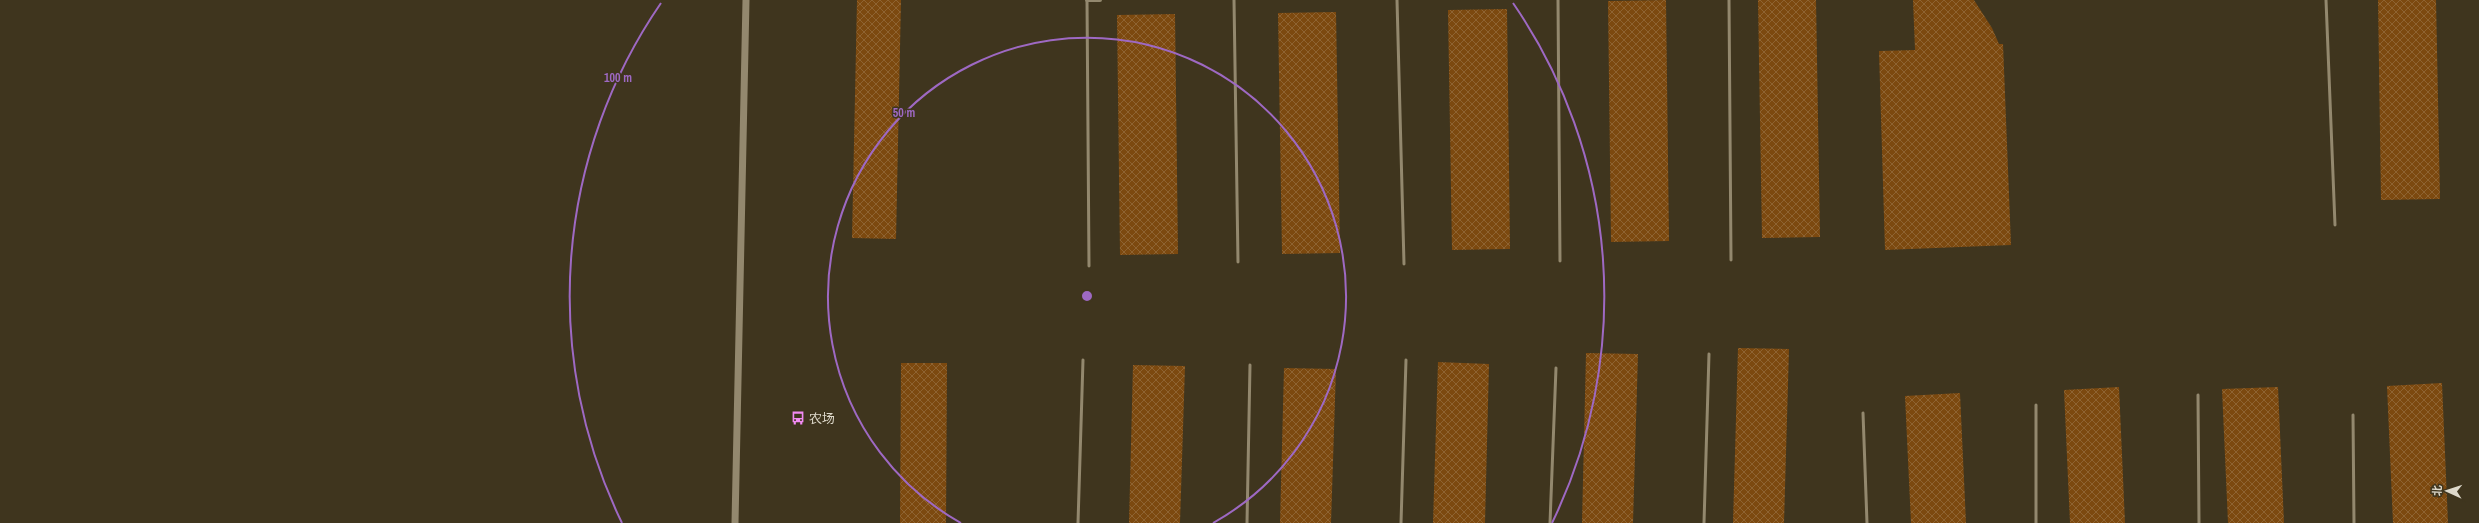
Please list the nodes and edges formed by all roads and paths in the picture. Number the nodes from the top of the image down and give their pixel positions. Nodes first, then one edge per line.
1 (746, 0) edge
2 (1087, 0) edge
3 (1100, 0) edge
4 (1234, 0) edge
5 (1397, 0) edge
6 (1558, 0) edge
7 (1729, 0) edge
8 (2326, 0) edge
9 (2335, 225) dead end
10 (1731, 260) dead end
11 (1238, 262) dead end
12 (1560, 262) dead end
13 (1404, 264) dead end
14 (1089, 266) dead end
15 (1709, 354) dead end
16 (1083, 360) dead end
17 (1406, 360) dead end
18 (1250, 365) dead end
19 (1556, 368) dead end
20 (2198, 395) dead end
21 (2036, 405) dead end
22 (1863, 413) dead end
23 (2353, 415) dead end
24 (735, 523) edge
25 (1078, 523) edge
26 (1247, 523) edge
27 (1401, 523) edge
28 (1550, 523) edge
29 (1704, 523) edge
30 (1867, 523) edge
31 (2036, 523) edge
32 (2199, 523) edge
33 (2354, 523) edge

1 - 24 street
2 - 3 street
2 - 14 lane
4 - 11 lane
5 - 13 lane
6 - 12 lane
7 - 10 lane
8 - 9 lane
15 - 29 lane
16 - 25 lane
17 - 27 lane
18 - 26 lane
19 - 28 lane
20 - 32 lane
21 - 31 lane
22 - 30 lane
23 - 33 lane

